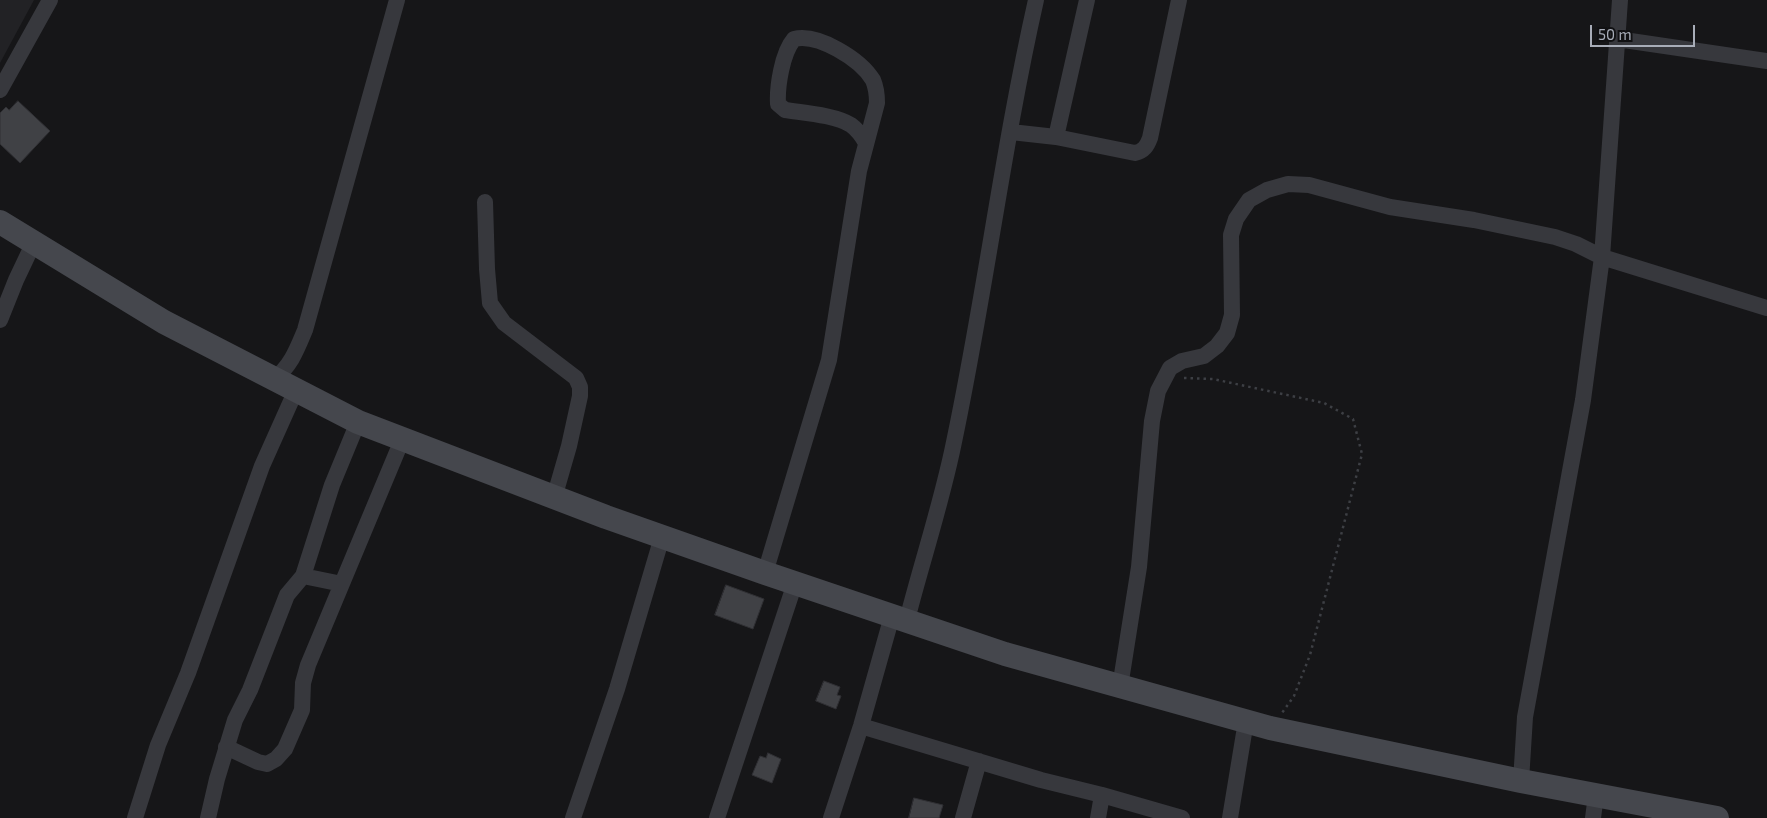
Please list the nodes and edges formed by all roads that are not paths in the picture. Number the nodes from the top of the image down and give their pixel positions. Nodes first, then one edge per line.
1 (50, 0) edge
2 (397, 0) edge
3 (1036, 0) edge
4 (1087, 0) edge
5 (1180, 0) edge
6 (1620, 0) edge
7 (1617, 39) junction
8 (1767, 61) edge
9 (0, 90) edge
10 (1010, 132) junction
11 (1056, 138) junction
12 (866, 143) junction
13 (485, 202) dead end
14 (0, 222) edge
15 (34, 242) junction
16 (1602, 257) junction
17 (1767, 308) edge
18 (0, 320) edge
19 (274, 379) junction
20 (296, 390) junction
21 (358, 422) junction
22 (402, 440) junction
23 (554, 498) junction
24 (662, 537) junction
25 (764, 573) junction
26 (303, 576) junction
27 (342, 584) junction
28 (795, 584) junction
29 (899, 618) junction
30 (1120, 687) junction
31 (1246, 721) junction
32 (861, 726) junction
33 (226, 747) junction
34 (979, 761) junction
35 (1521, 781) junction
36 (1102, 795) junction
37 (1596, 795) junction
38 (135, 818) edge
39 (208, 818) edge
40 (573, 818) edge
41 (717, 818) edge
42 (830, 818) edge
43 (963, 818) edge
44 (1098, 818) edge
45 (1182, 818) edge
46 (1230, 818) edge
47 (1593, 818) edge
48 (1717, 818) edge

1 - 9 street
2 - 19 street
3 - 10 street
4 - 11 street
5 - 11 street
6 - 7 street
7 - 8 street
7 - 16 street
10 - 11 street
10 - 29 street
12 - 12 street
12 - 25 street
13 - 23 street
14 - 15 main road
15 - 18 street
15 - 19 main road
16 - 17 street
16 - 30 street
16 - 35 street
19 - 20 main road
20 - 21 main road
20 - 38 street
21 - 22 main road
21 - 26 street
22 - 23 main road
22 - 27 street
23 - 24 main road
24 - 25 main road
24 - 40 street
25 - 28 main road
26 - 27 street
26 - 33 street
27 - 33 street
28 - 29 main road
28 - 41 street
29 - 30 main road
29 - 32 street
30 - 31 main road
31 - 35 main road
31 - 46 street
32 - 34 street
32 - 42 street
33 - 39 street
34 - 36 street
34 - 43 street
35 - 37 main road
36 - 44 street
36 - 45 street
37 - 47 street
37 - 48 main road

